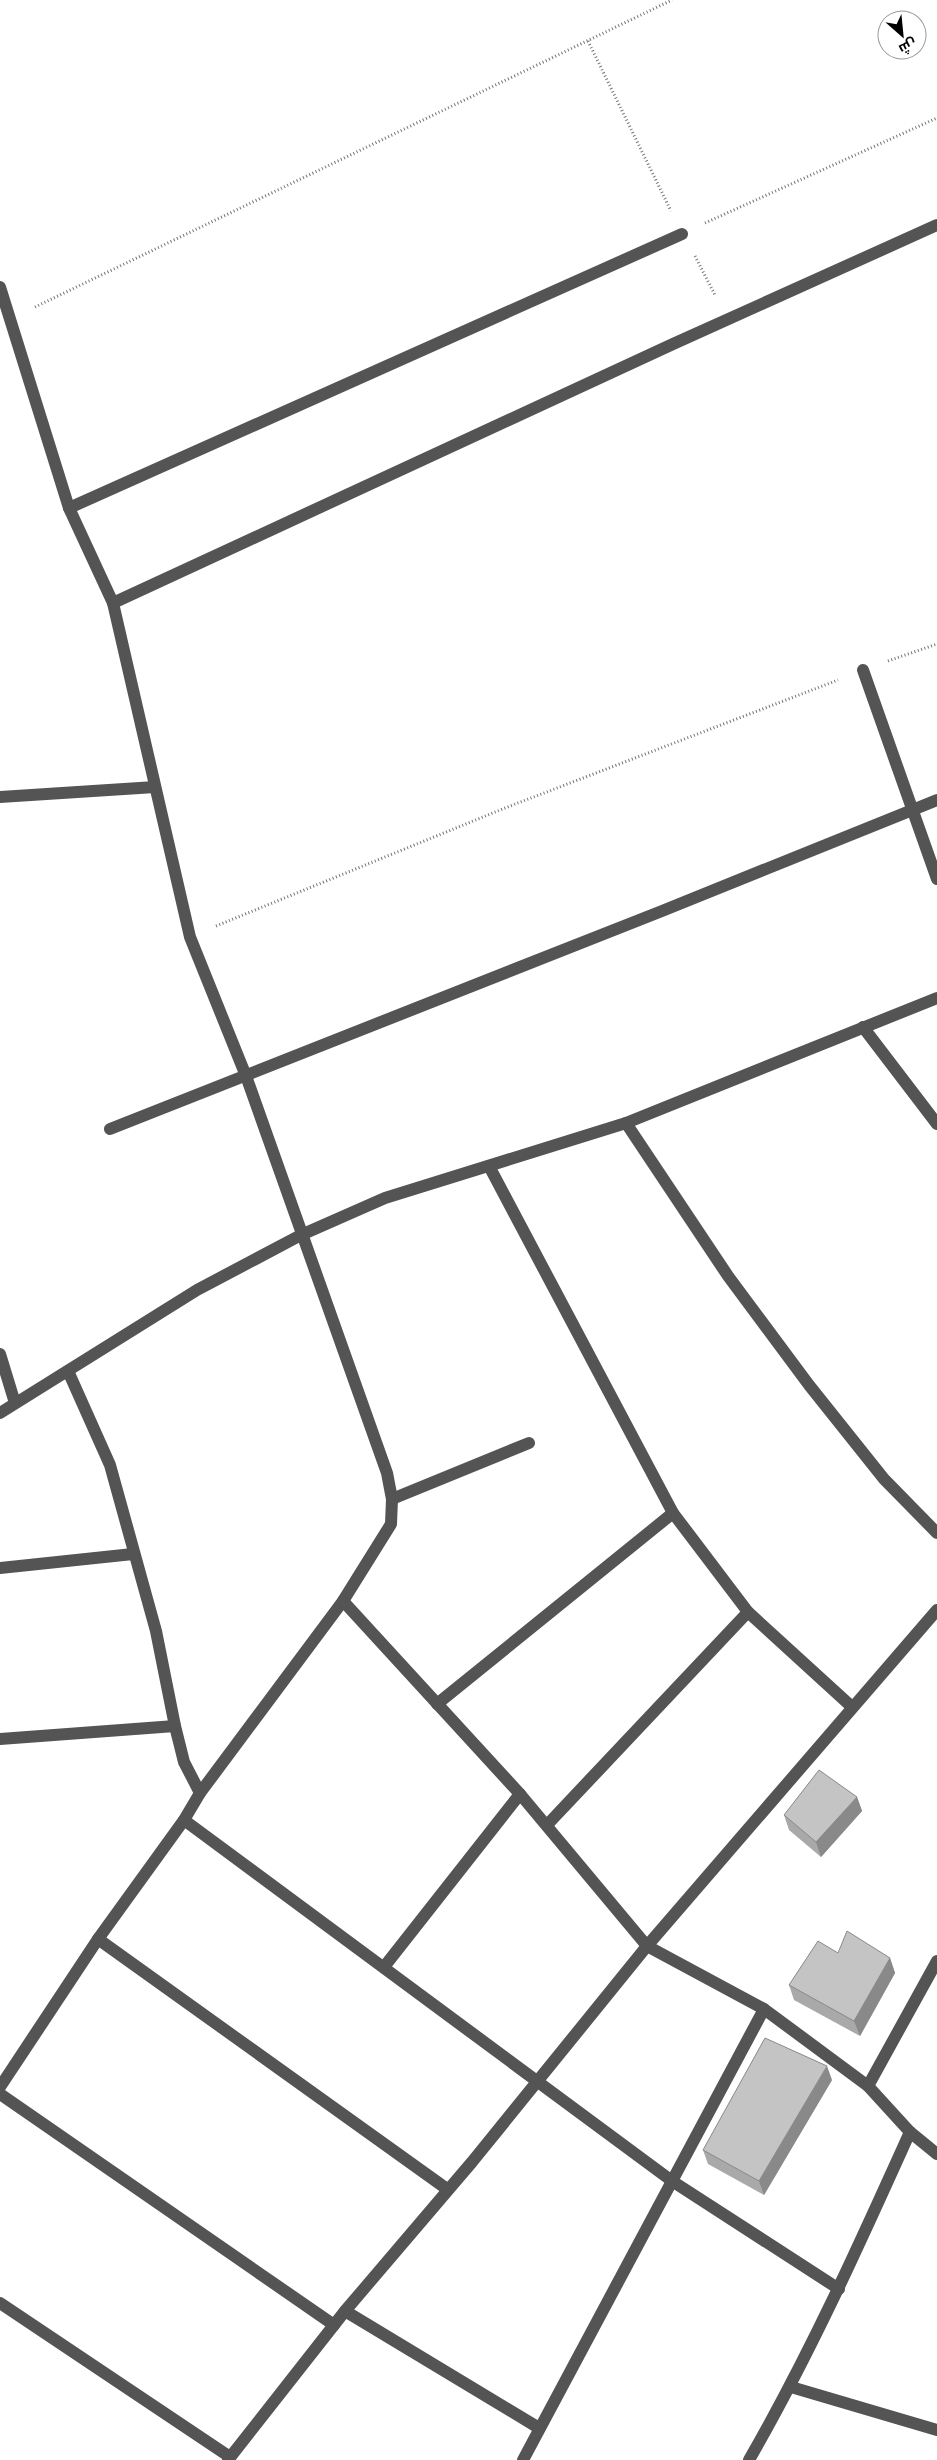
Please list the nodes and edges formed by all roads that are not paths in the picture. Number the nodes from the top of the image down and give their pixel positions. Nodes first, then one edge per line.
1 (937, 226) edge
2 (682, 234) road end
3 (0, 287) edge
4 (69, 508) junction
5 (113, 603) junction
6 (863, 670) road end
7 (155, 787) junction
8 (0, 797) edge
9 (937, 800) edge
10 (913, 810) junction
11 (937, 879) edge
12 (937, 998) edge
13 (863, 1027) junction
14 (246, 1076) junction
15 (626, 1123) junction
16 (937, 1124) edge
17 (110, 1129) dead end
18 (488, 1166) junction
19 (301, 1235) junction
20 (0, 1354) edge
21 (68, 1371) junction
22 (15, 1403) junction
23 (0, 1413) edge
24 (529, 1443) dead end
25 (392, 1499) junction
26 (673, 1513) junction
27 (937, 1534) edge
28 (133, 1554) junction
29 (0, 1568) edge
30 (343, 1601) junction
31 (937, 1610) edge
32 (748, 1612) junction
33 (437, 1704) junction
34 (852, 1707) junction
35 (175, 1726) junction
36 (0, 1739) edge
37 (200, 1793) junction
38 (520, 1794) junction
39 (184, 1820) junction
40 (546, 1826) junction
41 (98, 1939) junction
42 (647, 1946) junction
43 (937, 1960) edge
44 (384, 1967) junction
45 (764, 2009) junction
46 (537, 2080) junction
47 (868, 2086) junction
48 (0, 2087) edge
49 (0, 2094) edge
50 (910, 2132) junction
51 (937, 2154) edge
52 (672, 2182) junction
53 (446, 2189) junction
54 (840, 2288) junction
55 (0, 2303) edge
56 (345, 2311) junction
57 (334, 2325) junction
58 (791, 2387) junction
59 (539, 2428) junction
60 (937, 2430) edge
61 (229, 2458) edge
62 (524, 2460) edge
63 (749, 2460) edge

1 - 5 street
2 - 4 street
3 - 4 street
4 - 5 street
5 - 7 street
6 - 10 street
7 - 8 street
7 - 14 street
9 - 10 street
10 - 11 street
10 - 14 street
12 - 13 street
13 - 15 street
13 - 16 street
14 - 17 street
14 - 19 street
15 - 18 street
15 - 27 street
18 - 19 street
18 - 26 street
19 - 21 street
19 - 25 street
20 - 22 street
21 - 22 street
21 - 28 street
22 - 23 street
24 - 25 street
25 - 30 street
26 - 32 street
26 - 33 street
28 - 29 street
28 - 35 street
30 - 33 street
30 - 37 street
31 - 34 street
32 - 34 street
32 - 40 street
33 - 38 street
34 - 42 street
35 - 36 street
35 - 37 street
37 - 39 street
38 - 40 street
38 - 44 street
39 - 41 street
39 - 44 street
40 - 42 street
41 - 48 street
41 - 53 street
42 - 45 street
42 - 46 street
43 - 47 street
44 - 46 street
45 - 47 street
45 - 52 street
46 - 52 street
46 - 53 street
47 - 50 street
49 - 57 street
50 - 51 street
50 - 54 street
52 - 54 street
52 - 59 street
53 - 56 street
54 - 58 street
55 - 61 street
56 - 57 street
56 - 59 street
57 - 61 street
58 - 60 street
58 - 63 street
59 - 62 street

